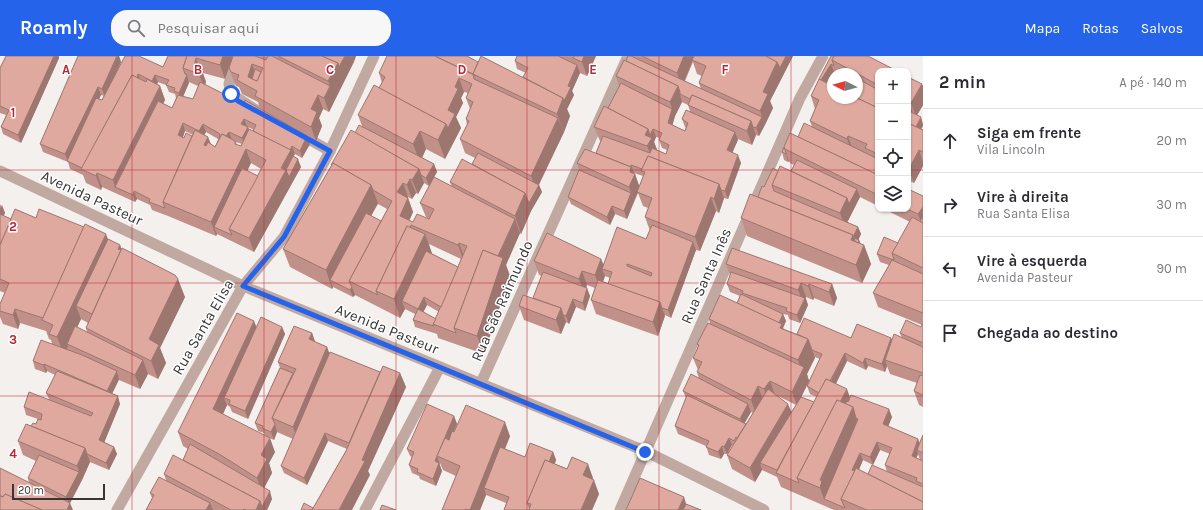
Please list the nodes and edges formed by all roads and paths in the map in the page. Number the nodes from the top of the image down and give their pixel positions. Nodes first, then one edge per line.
1 (237, 56) edge
2 (374, 56) edge
3 (628, 56) edge
4 (823, 56) edge
5 (264, 115) edge
6 (284, 126) edge
7 (330, 151) junction
8 (0, 171) edge
9 (243, 286) junction
10 (440, 367) junction
11 (481, 383) junction
12 (645, 452) junction
13 (117, 510) edge
14 (365, 510) edge
15 (620, 510) edge
16 (764, 510) edge

1 - 5 street
2 - 7 street, Rua Santa Elisa
3 - 11 street, Rua São Raimundo
4 - 12 street, Rua Santa Inês
6 - 7 street
7 - 9 street, Rua Santa Elisa
8 - 9 street, Avenida Pasteur
9 - 10 street, Avenida Pasteur
9 - 13 street, Rua Santa Elisa
10 - 11 street, Avenida Pasteur
10 - 14 street
11 - 12 street, Avenida Pasteur
12 - 15 street, Rua Santa Inês
12 - 16 street, Avenida Pasteur

